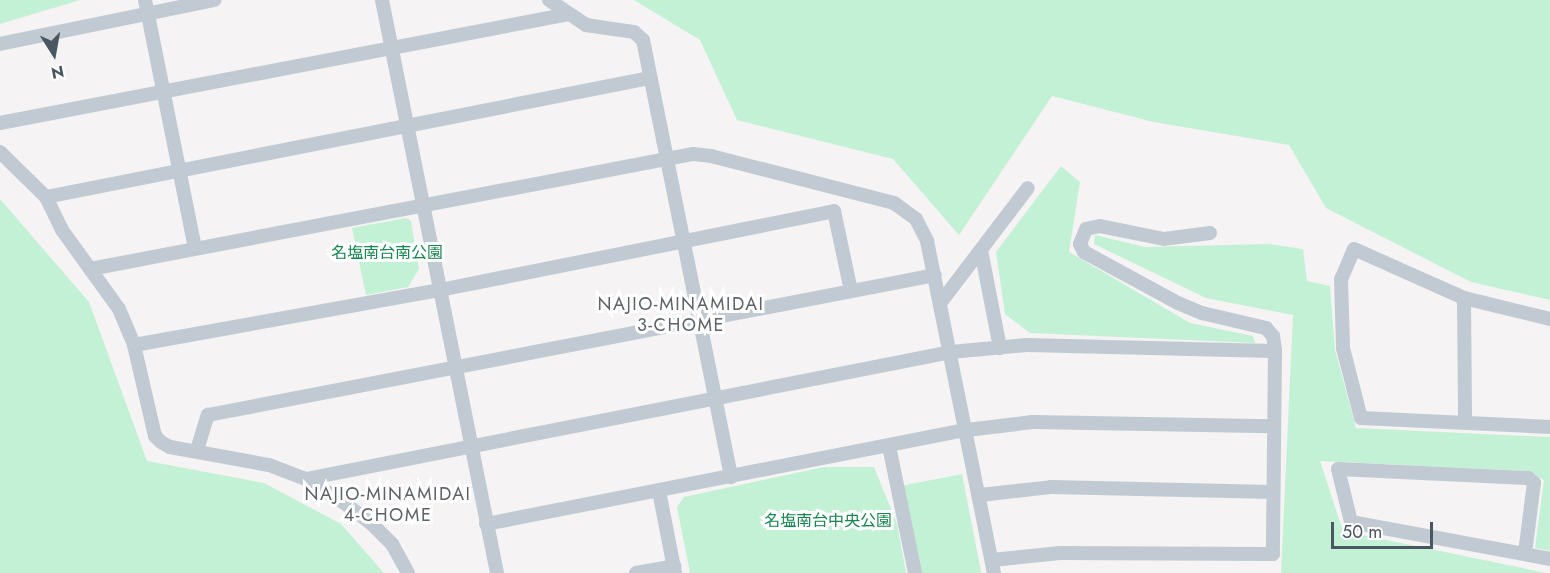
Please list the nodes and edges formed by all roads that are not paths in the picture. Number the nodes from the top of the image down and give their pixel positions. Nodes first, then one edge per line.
1 (215, 0) edge
2 (381, 0) edge
3 (549, 0) edge
4 (147, 7) edge
5 (569, 14) junction
6 (0, 44) edge
7 (391, 48) junction
8 (650, 78) junction
9 (164, 91) junction
10 (0, 123) edge
11 (408, 126) junction
12 (0, 152) edge
13 (667, 157) junction
14 (178, 170) junction
15 (1029, 188) dead end
16 (46, 197) junction
17 (423, 205) junction
18 (1210, 233) dead end
19 (684, 241) junction
20 (195, 248) junction
21 (981, 250) junction
22 (90, 269) junction
23 (935, 275) junction
24 (440, 290) junction
25 (851, 291) junction
26 (1464, 298) junction
27 (941, 302) junction
28 (699, 319) junction
29 (1550, 319) edge
30 (134, 345) junction
31 (1000, 348) junction
32 (1275, 351) junction
33 (951, 352) junction
34 (455, 366) junction
35 (715, 398) junction
36 (1465, 422) junction
37 (1273, 426) junction
38 (1550, 427) edge
39 (967, 430) junction
40 (889, 446) junction
41 (470, 447) junction
42 (197, 450) junction
43 (731, 477) junction
44 (306, 479) junction
45 (659, 491) junction
46 (1273, 492) junction
47 (980, 495) junction
48 (486, 524) junction
49 (1525, 554) junction
50 (1550, 559) edge
51 (993, 566) edge
52 (675, 569) edge
53 (408, 573) edge
54 (497, 573) edge
55 (636, 573) edge
56 (915, 573) edge

1 - 4 street
2 - 7 street
3 - 5 street
4 - 6 street
4 - 9 street
5 - 7 street
5 - 8 street
7 - 9 street
7 - 11 street
8 - 11 street
8 - 13 street
9 - 10 street
9 - 14 street
11 - 14 street
11 - 17 street
12 - 16 street
13 - 17 street
13 - 19 street
13 - 23 street
14 - 16 street
14 - 20 street
15 - 21 street
16 - 22 street
17 - 20 street
17 - 24 street
18 - 32 street
19 - 24 street
19 - 25 street
19 - 28 street
20 - 22 street
21 - 27 street
21 - 31 street
22 - 30 street
23 - 25 street
23 - 27 street
24 - 30 street
24 - 34 street
25 - 28 street
26 - 29 street
26 - 36 street
26 - 36 street
27 - 33 street
28 - 34 street
28 - 35 street
30 - 42 street
31 - 32 street
31 - 33 street
32 - 37 street
33 - 35 street
33 - 39 street
34 - 41 street
34 - 42 street
35 - 41 street
35 - 43 street
36 - 38 street
37 - 39 street
37 - 46 street
39 - 40 street
39 - 47 street
40 - 43 street
40 - 56 street
41 - 44 street
41 - 48 street
42 - 44 street
43 - 45 street
44 - 53 street
45 - 48 street
45 - 52 street
46 - 47 street
46 - 51 street
47 - 51 street
48 - 54 street
49 - 49 street
49 - 50 street
52 - 55 street

